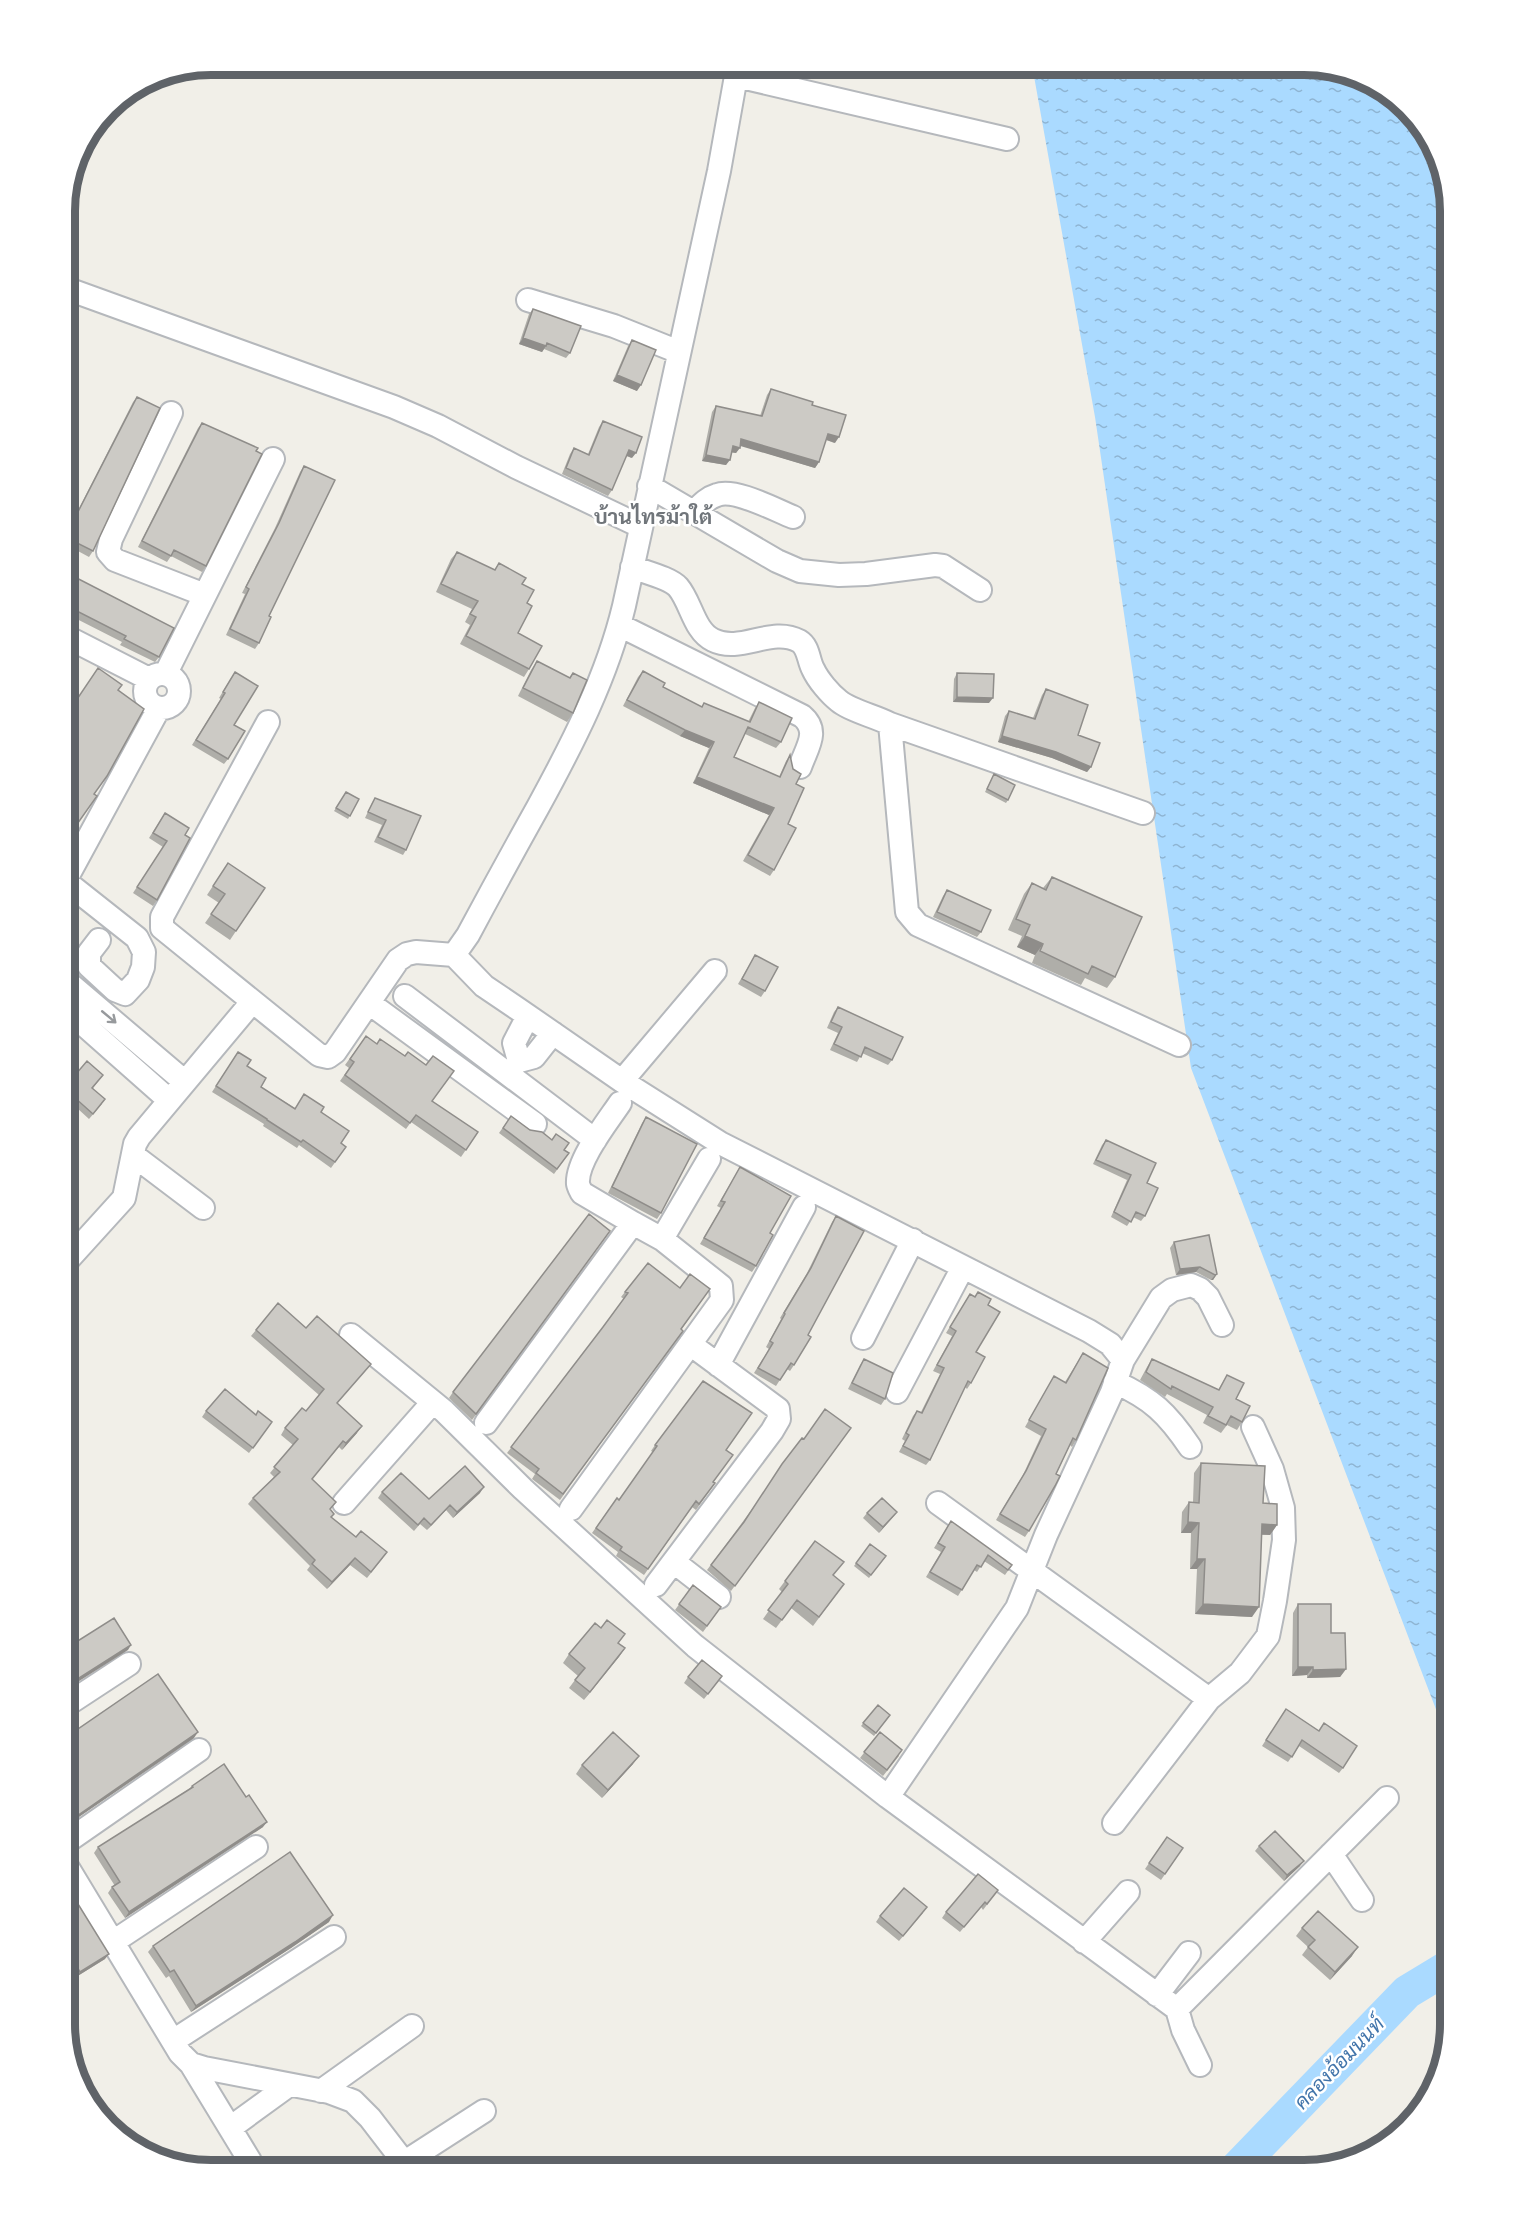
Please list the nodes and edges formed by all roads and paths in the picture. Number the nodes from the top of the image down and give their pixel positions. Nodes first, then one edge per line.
1 (737, 75) edge
2 (757, 75) edge
3 (1007, 139) dead end
4 (75, 292) edge
5 (528, 300) dead end
6 (679, 352) junction
7 (171, 413) dead end
8 (273, 459) dead end
9 (650, 486) junction
10 (694, 512) junction
11 (793, 517) dead end
12 (640, 526) junction
13 (632, 567) junction
14 (980, 590) dead end
15 (205, 595) junction
16 (620, 625) junction
17 (75, 647) edge
18 (157, 676) junction
19 (159, 708) junction
20 (268, 722) dead end
21 (890, 724) junction
22 (800, 767) dead end
23 (1143, 813) dead end
24 (75, 863) edge
25 (75, 889) edge
26 (99, 940) dead end
27 (454, 955) junction
28 (715, 970) dead end
29 (75, 988) edge
30 (405, 996) dead end
31 (252, 1002) junction
32 (369, 1002) junction
33 (528, 1016) junction
34 (75, 1017) edge
35 (553, 1033) junction
36 (1179, 1045) dead end
37 (514, 1068) junction
38 (185, 1082) junction
39 (621, 1092) junction
40 (169, 1100) junction
41 (534, 1124) dead end
42 (595, 1140) junction
43 (133, 1155) junction
44 (709, 1159) dead end
45 (804, 1206) dead end
46 (203, 1208) dead end
47 (633, 1223) junction
48 (662, 1239) junction
49 (913, 1240) junction
50 (75, 1252) edge
51 (963, 1267) junction
52 (1222, 1325) dead end
53 (351, 1335) dead end
54 (863, 1338) dead end
55 (690, 1344) junction
56 (1123, 1360) junction
57 (718, 1365) junction
58 (1115, 1382) junction
59 (897, 1392) dead end
60 (433, 1402) junction
61 (486, 1423) dead end
62 (1253, 1427) dead end
63 (1190, 1447) dead end
64 (344, 1503) dead end
65 (938, 1503) dead end
66 (571, 1509) dead end
67 (674, 1562) junction
68 (1033, 1571) junction
69 (656, 1585) dead end
70 (719, 1597) dead end
71 (129, 1664) dead end
72 (75, 1699) edge
73 (1209, 1699) junction
74 (199, 1749) dead end
75 (888, 1797) junction
76 (1387, 1798) dead end
77 (1114, 1823) dead end
78 (75, 1835) edge
79 (256, 1847) dead end
80 (1331, 1854) junction
81 (75, 1881) edge
82 (1128, 1892) dead end
83 (1362, 1900) dead end
84 (334, 1937) dead end
85 (113, 1942) junction
86 (1084, 1942) junction
87 (1189, 1953) dead end
88 (1157, 1995) junction
89 (1177, 2010) junction
90 (412, 2026) dead end
91 (173, 2041) junction
92 (191, 2064) junction
93 (1200, 2064) dead end
94 (289, 2085) junction
95 (321, 2091) junction
96 (484, 2111) dead end
97 (230, 2128) junction
98 (249, 2160) edge
99 (402, 2160) edge
100 (415, 2160) edge

1 - 6 street
2 - 3 street
4 - 12 street
5 - 6 street
6 - 9 street
7 - 15 street
8 - 15 street
9 - 10 street
9 - 12 street
10 - 11 street
10 - 14 street
12 - 13 street
13 - 16 street
13 - 21 street
15 - 18 street
16 - 22 street
16 - 27 street
17 - 18 street
18 - 19 street
18 - 19 street
19 - 24 street
20 - 31 street
21 - 23 street
21 - 36 street
25 - 26 street
27 - 32 street
27 - 33 street
28 - 39 street
29 -> 38 street
30 - 37 street
31 - 32 street
31 - 38 street
32 - 41 street
33 - 35 street
33 - 37 street
34 - 40 street
35 - 37 street
35 - 39 street
37 - 42 street
38 - 40 street
39 - 42 street
39 - 49 street
40 - 43 street
42 - 47 street
43 - 46 street
43 - 50 street
44 - 48 street
45 - 57 street
47 - 48 street
47 - 61 street
48 - 55 street
49 - 51 street
49 - 54 street
51 - 56 street
51 - 59 street
52 - 56 street
53 - 60 street
55 - 57 street
55 - 66 street
56 - 58 street
57 - 67 street
58 - 63 street
58 - 68 street
60 - 64 street
60 - 75 street
62 - 73 street
65 - 68 street
67 - 69 street
67 - 70 street
68 - 73 street
68 - 75 street
71 - 72 street
73 - 77 street
74 - 78 street
75 - 86 street
76 - 80 street
79 - 85 street
80 - 83 street
80 - 89 street
81 - 85 street
82 - 86 street
84 - 91 street
85 - 91 street
86 - 88 street
87 - 88 street
88 - 89 street
89 - 93 street
90 - 95 street
91 - 92 street
92 - 94 street
92 - 97 street
94 - 95 street
94 - 97 street
95 - 99 street
96 - 100 street
97 - 98 street

